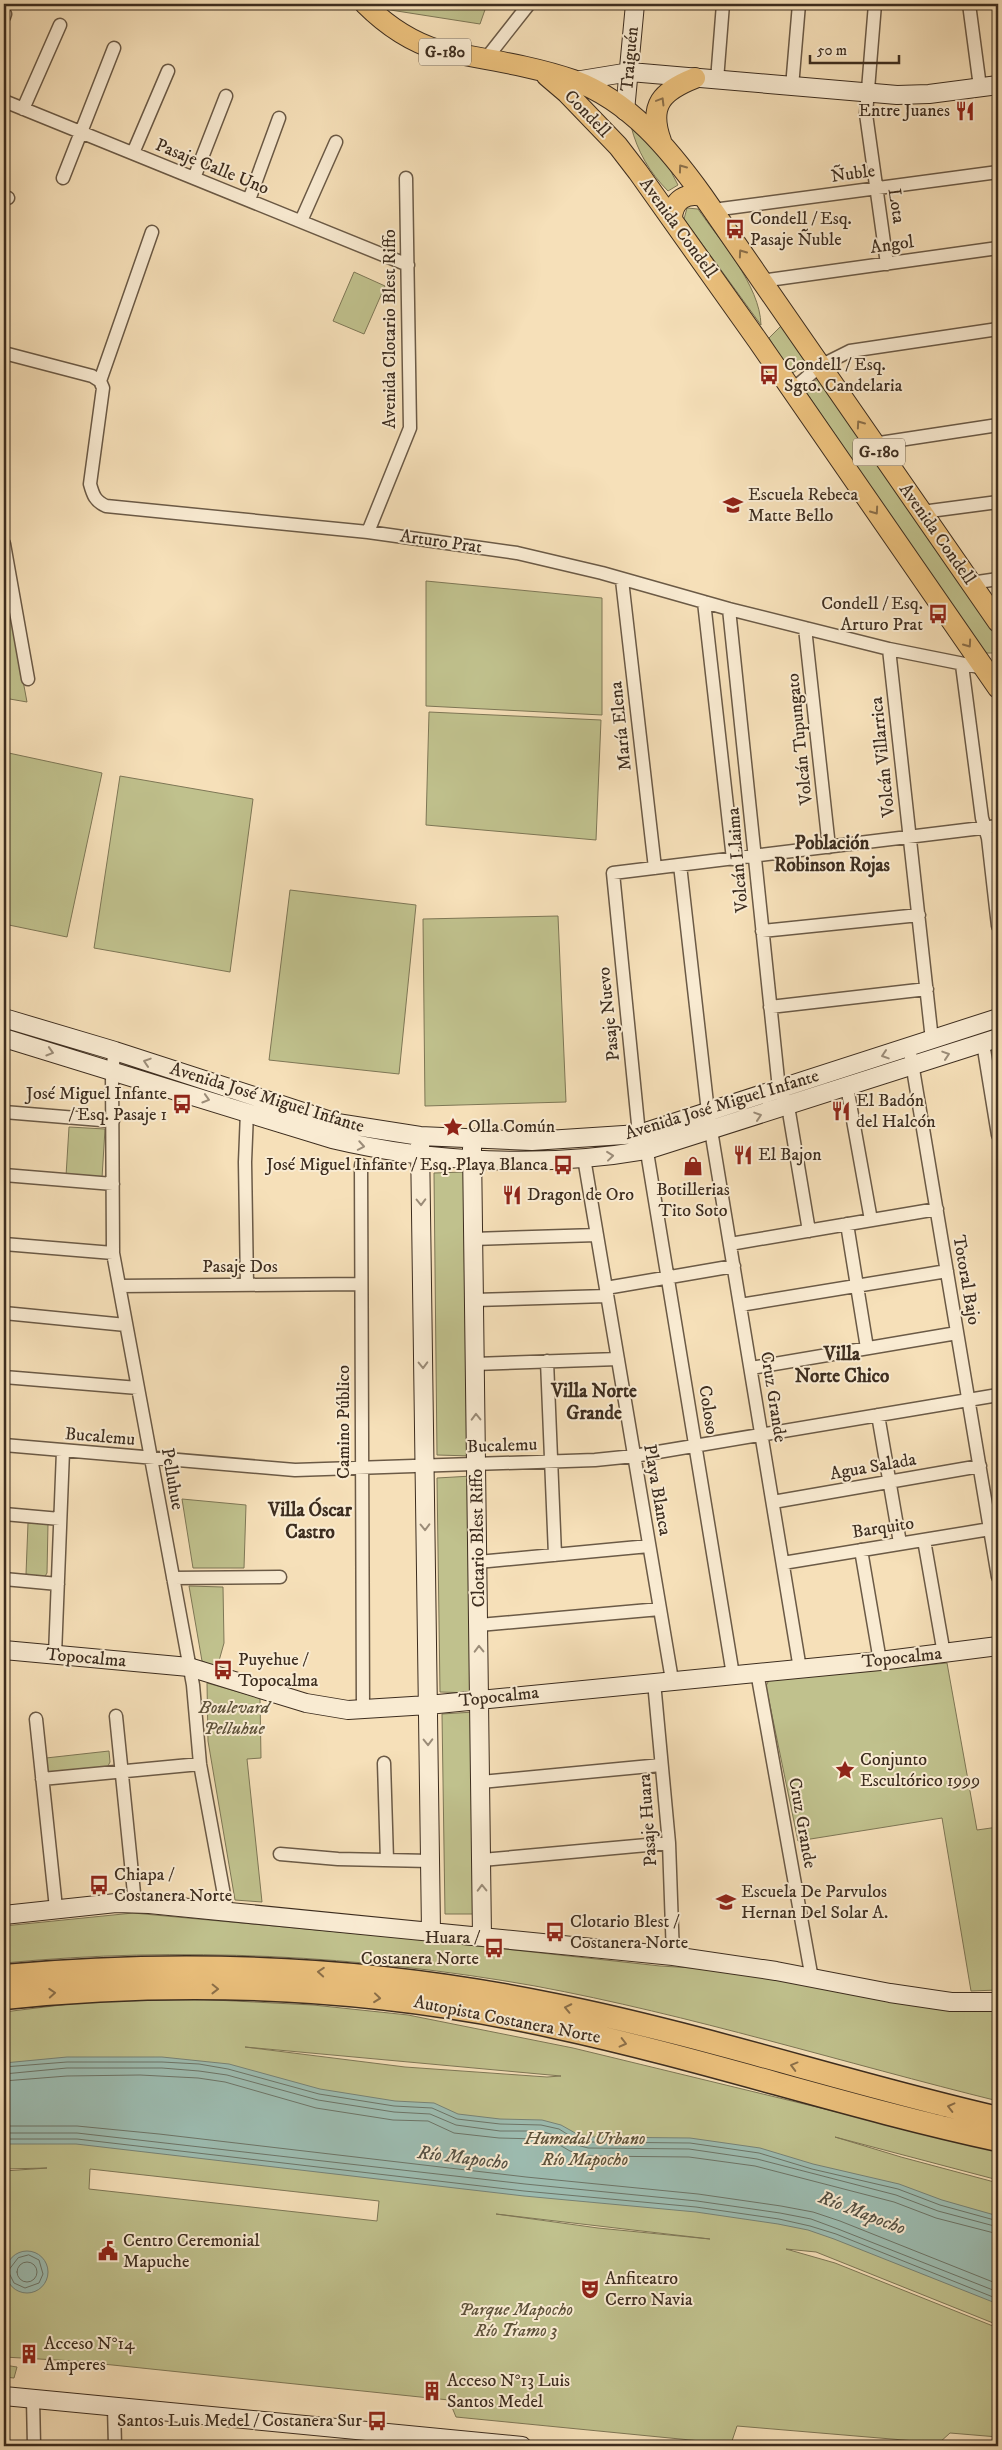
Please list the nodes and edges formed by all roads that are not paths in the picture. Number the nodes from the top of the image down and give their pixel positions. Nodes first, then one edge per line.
1 (365, 4) edge
2 (530, 4) edge
3 (723, 4) edge
4 (799, 4) edge
5 (875, 4) edge
6 (968, 4) edge
7 (634, 5) edge
8 (60, 24) dead end
9 (114, 48) dead end
10 (485, 60) junction
11 (168, 71) dead end
12 (539, 72) junction
13 (630, 72) junction
14 (695, 78) junction
15 (717, 80) junction
16 (574, 81) junction
17 (998, 85) edge
18 (792, 86) junction
19 (980, 87) junction
20 (868, 94) junction
21 (226, 96) dead end
22 (4, 101) edge
23 (23, 109) junction
24 (625, 111) junction
25 (279, 118) dead end
26 (81, 132) junction
27 (661, 141) junction
28 (336, 142) dead end
29 (133, 154) junction
30 (631, 162) junction
31 (998, 172) edge
32 (63, 178) dead end
33 (194, 178) junction
34 (406, 178) dead end
35 (876, 188) junction
36 (249, 200) junction
37 (708, 203) junction
38 (672, 218) junction
39 (301, 221) junction
40 (152, 232) dead end
41 (998, 248) edge
42 (887, 264) junction
43 (408, 265) junction
44 (762, 281) junction
45 (998, 329) edge
46 (4, 353) edge
47 (820, 366) junction
48 (100, 381) junction
49 (792, 390) junction
50 (998, 425) edge
51 (873, 444) junction
52 (998, 502) edge
53 (922, 512) junction
54 (368, 532) junction
55 (4, 544) edge
56 (998, 579) edge
57 (622, 580) junction
58 (971, 583) junction
59 (704, 602) junction
60 (729, 609) junction
61 (998, 622) edge
62 (806, 628) junction
63 (889, 649) junction
64 (962, 665) junction
65 (991, 667) edge
66 (28, 679) dead end
67 (998, 688) edge
68 (998, 826) edge
69 (985, 828) junction
70 (910, 837) junction
71 (829, 847) junction
72 (755, 856) junction
73 (733, 859) junction
74 (680, 865) junction
75 (655, 868) junction
76 (919, 915) junction
77 (998, 926) edge
78 (762, 931) junction
79 (927, 989) junction
80 (770, 1007) junction
81 (4, 1018) edge
82 (998, 1018) edge
83 (4, 1038) edge
84 (932, 1040) junction
85 (991, 1041) edge
86 (909, 1047) junction
87 (115, 1051) junction
88 (912, 1066) junction
89 (112, 1070) junction
90 (848, 1087) junction
91 (780, 1089) junction
92 (788, 1106) junction
93 (4, 1112) edge
94 (247, 1112) junction
95 (708, 1112) junction
96 (112, 1121) junction
97 (711, 1130) junction
98 (639, 1134) junction
99 (998, 1135) edge
100 (420, 1136) junction
101 (472, 1140) junction
102 (647, 1150) junction
103 (420, 1154) junction
104 (584, 1158) junction
105 (472, 1159) junction
106 (361, 1165) dead end
107 (4, 1175) edge
108 (113, 1184) junction
109 (936, 1209) junction
110 (870, 1220) junction
111 (846, 1224) junction
112 (809, 1231) junction
113 (597, 1235) junction
114 (473, 1239) junction
115 (4, 1244) edge
116 (730, 1244) junction
117 (113, 1254) junction
118 (734, 1266) junction
119 (947, 1271) junction
120 (668, 1277) junction
121 (361, 1284) junction
122 (247, 1285) junction
123 (119, 1286) junction
124 (857, 1286) junction
125 (607, 1292) junction
126 (474, 1300) junction
127 (740, 1305) junction
128 (4, 1314) edge
129 (126, 1325) junction
130 (957, 1333) junction
131 (867, 1348) junction
132 (618, 1359) junction
133 (547, 1361) junction
134 (475, 1364) junction
135 (751, 1368) junction
136 (4, 1377) edge
137 (138, 1388) junction
138 (998, 1395) edge
139 (968, 1400) junction
140 (878, 1415) junction
141 (762, 1434) junction
142 (4, 1445) edge
143 (696, 1446) junction
144 (63, 1451) junction
145 (634, 1456) junction
146 (151, 1459) junction
147 (551, 1462) junction
148 (477, 1465) junction
149 (980, 1466) junction
150 (424, 1467) junction
151 (362, 1469) junction
152 (890, 1482) junction
153 (772, 1502) junction
154 (4, 1514) edge
155 (60, 1520) junction
156 (990, 1528) junction
157 (924, 1540) junction
158 (900, 1544) junction
159 (649, 1546) junction
160 (862, 1550) junction
161 (555, 1555) junction
162 (478, 1562) junction
163 (782, 1563) junction
164 (280, 1577) dead end
165 (998, 1577) edge
166 (173, 1578) junction
167 (4, 1579) edge
168 (58, 1584) junction
169 (660, 1609) junction
170 (479, 1625) junction
171 (998, 1646) edge
172 (4, 1650) edge
173 (944, 1654) junction
174 (55, 1655) junction
175 (880, 1661) junction
176 (189, 1667) junction
177 (800, 1669) junction
178 (757, 1672) junction
179 (733, 1675) junction
180 (672, 1680) junction
181 (654, 1682) junction
182 (480, 1698) junction
183 (428, 1705) junction
184 (363, 1710) junction
185 (116, 1716) dead end
186 (36, 1719) dead end
187 (384, 1762) dead end
188 (200, 1764) junction
189 (661, 1765) junction
190 (121, 1772) junction
191 (42, 1779) junction
192 (481, 1782) junction
193 (669, 1842) junction
194 (280, 1854) dead end
195 (387, 1860) junction
196 (482, 1860) junction
197 (430, 1862) junction
198 (135, 1903) junction
199 (56, 1908) junction
200 (227, 1912) junction
201 (4, 1914) edge
202 (431, 1931) junction
203 (482, 1937) junction
204 (673, 1956) junction
205 (4, 1976) edge
206 (812, 1979) junction
207 (4, 1998) edge
208 (998, 2002) edge
209 (998, 2118) edge
210 (998, 2140) edge
211 (4, 2396) edge
212 (33, 2399) junction
213 (114, 2407) junction
214 (359, 2438) edge
215 (488, 2445) edge
216 (34, 2446) edge
217 (115, 2446) edge
218 (522, 2446) edge

1 - 10 main road, G-180
2 - 10 street
3 - 15 street
4 - 18 street
5 - 20 street, Lota
6 - 19 street
7 - 13 street, Traiguén
8 - 23 street
9 - 26 street
10 - 12 main road, G-180
11 - 29 street
12 - 16 main road, G-180
12 - 30 main road, Condell / G-180
13 - 14 street
13 - 16 street
13 - 24 street, Traiguén
14 - 15 street
27 -> 14 main road
15 - 18 street
16 - 24 main road, Avenida Condell / G-180
17 - 19 street
18 - 20 street
19 - 20 street
20 - 35 street, Lota
21 - 33 street
22 - 23 street, Pasaje Calle Uno
23 - 26 street, Pasaje Calle Uno
24 - 27 main road, Avenida Condell / G-180
24 - 30 main road
25 - 36 street
26 - 29 street, Pasaje Calle Uno
26 - 32 street
37 -> 27 main road, Avenida Condell / G-180
28 - 39 street
29 - 33 street, Pasaje Calle Uno
30 - 38 main road, Avenida Condell / G-180
31 - 35 street, Ñuble
33 - 36 street, Pasaje Calle Uno
34 - 43 street, Avenida Clotario Blest Riffo
35 - 37 street, Ñuble
35 - 42 street, Lota
36 - 39 street, Pasaje Calle Uno
37 - 38 main road
44 -> 37 main road, Avenida Condell / G-180
38 - 49 main road, Avenida Condell / G-180
39 - 43 street, Pasaje Calle Uno
40 - 48 street
41 - 42 street, Angol
42 - 44 street, Angol
43 - 54 street, Avenida Clotario Blest Riffo
44 - 47 main road, Avenida Condell / G-180
45 - 47 street
46 - 48 street
47 - 49 street
51 -> 47 main road, Avenida Condell / G-180
48 - 54 street, Arturo Prat
49 -> 65 main road, Avenida Condell / G-180
50 - 51 street
51 - 53 main road, Avenida Condell / G-180
52 - 53 street
53 - 58 main road, Avenida Condell / G-180
54 - 57 street, Arturo Prat
55 - 66 street
56 - 58 street
57 - 59 street, Arturo Prat
57 - 75 street, María Elena
58 - 61 main road, Avenida Condell / G-180
59 - 60 street, Arturo Prat
59 - 73 street, Volcán Llaima
60 - 62 street, Arturo Prat
60 - 72 street, Volcán Llaima
62 - 63 street, Arturo Prat
62 - 71 street, Volcán Tupungato
63 - 64 street, Arturo Prat
63 - 70 street, Volcán Villarrica
64 - 65 street, Arturo Prat
64 - 69 street
65 - 67 main road, Avenida Condell / G-180
68 - 69 street
69 - 70 street
69 - 77 street
70 - 71 street
70 - 76 street, Volcán Villarrica
71 - 72 street
72 - 73 street
72 - 78 street, Volcán Llaima
73 - 74 street
74 - 75 street
74 - 95 street
75 - 98 street, Pasaje Nuevo
76 - 78 street
76 - 79 street, Volcán Villarrica
78 - 80 street, Volcán Llaima
79 - 80 street
79 - 84 street, Volcán Villarrica
80 - 91 street, Volcán Llaima
81 - 87 street, Avenida José Miguel Infante
82 - 84 street, Avenida José Miguel Infante
83 -> 89 street, Avenida José Miguel Infante
84 - 86 street, Avenida José Miguel Infante
88 -> 85 street, Avenida José Miguel Infante
85 - 99 street
86 - 88 street, Totoral Bajo
86 -> 91 street, Avenida José Miguel Infante
87 - 89 street, Pelluhue
100 -> 87 street, Avenida José Miguel Infante
88 - 90 street, Avenida José Miguel Infante
88 - 109 street, Totoral Bajo
89 -> 94 street, Avenida José Miguel Infante
89 - 96 street, Pelluhue
90 - 92 street, Avenida José Miguel Infante
90 - 110 street
91 - 92 street, Volcán Llaima
91 - 95 street, Avenida José Miguel Infante
97 -> 92 street, Avenida José Miguel Infante
92 - 112 street, Volcán Llaima
93 - 96 street
94 -> 103 street, Avenida José Miguel Infante
94 - 122 street
95 - 97 street
95 - 98 street, Avenida José Miguel Infante
96 - 108 street, Pelluhue
97 - 102 street, Avenida José Miguel Infante
97 - 116 street, Cruz Grande
98 - 101 street, Avenida José Miguel Infante
98 - 102 street, Pasaje Nuevo
100 - 101 street, Avenida José Miguel Infante
100 - 103 street
101 - 105 street, Clotario Blest Riffo
104 -> 102 street, Avenida José Miguel Infante
102 - 120 street, Coloso
103 - 105 street, Avenida José Miguel Infante
103 -> 150 street
104 - 105 street, Avenida José Miguel Infante
104 - 113 street, Playa Blanca
105 - 114 street, Clotario Blest Riffo
106 - 121 street, Camino Público
107 - 108 street
108 - 117 street, Pelluhue
109 - 110 street
109 - 119 street, Totoral Bajo
110 - 111 street
111 - 112 street
111 - 124 street
112 - 116 street
113 - 114 street
113 - 125 street, Playa Blanca
114 - 126 street, Clotario Blest Riffo
115 - 117 street
116 - 118 street, Cruz Grande
117 - 123 street, Pelluhue
118 - 120 street
118 - 127 street, Cruz Grande
119 - 124 street
119 - 130 street, Totoral Bajo
120 - 125 street
120 - 143 street, Coloso
121 - 122 street, Pasaje Dos
121 - 151 street, Camino Público
122 - 123 street, Pasaje Dos
123 - 129 street, Pelluhue
124 - 127 street
124 - 131 street
125 - 126 street
125 - 132 street, Playa Blanca
126 - 134 street, Clotario Blest Riffo
127 - 135 street, Cruz Grande
128 - 129 street
129 - 137 street, Pelluhue
130 - 131 street
130 - 139 street, Totoral Bajo
131 - 135 street
132 - 133 street
132 - 145 street, Playa Blanca
133 - 134 street
133 - 147 street
148 -> 134 street, Clotario Blest Riffo
135 - 141 street, Cruz Grande
136 - 137 street
137 - 146 street, Pelluhue
138 - 139 street, Bucalemu
139 - 140 street, Bucalemu
139 - 149 street, Totoral Bajo
140 - 141 street, Bucalemu
140 - 152 street
141 - 143 street, Bucalemu
141 - 153 street, Cruz Grande
142 - 144 street, Bucalemu
143 - 145 street, Bucalemu
143 - 179 street, Coloso
144 - 146 street, Bucalemu
144 - 155 street
145 - 147 street, Bucalemu
145 - 159 street, Playa Blanca
146 - 151 street, Bucalemu
146 - 166 street, Pelluhue
147 - 148 street, Bucalemu
147 - 161 street
148 - 150 street, Bucalemu
148 - 162 street, Clotario Blest Riffo
149 - 152 street, Agua Salada
149 - 156 street, Totoral Bajo
150 - 151 street, Bucalemu
150 -> 183 street
151 - 184 street, Camino Público
152 - 153 street, Agua Salada
152 - 158 street
153 - 163 street, Cruz Grande
154 - 155 street
155 - 168 street
156 - 157 street, Barquito
156 - 165 street, Totoral Bajo
157 - 158 street, Barquito
157 - 173 street
158 - 160 street, Barquito
159 - 161 street
159 - 169 street, Playa Blanca
160 - 163 street, Barquito
160 - 175 street
161 - 162 street
162 - 170 street, Clotario Blest Riffo
163 - 177 street, Cruz Grande
164 - 166 street
166 - 176 street, Pelluhue
167 - 168 street
168 - 174 street
169 - 170 street
169 - 180 street, Playa Blanca
182 -> 170 street, Clotario Blest Riffo
171 - 173 street, Topocalma
172 - 174 street, Topocalma
173 - 175 street, Topocalma
174 - 176 street, Topocalma
175 - 177 street, Topocalma
176 - 184 street, Topocalma
176 - 188 street, Pelluhue
177 - 178 street, Topocalma
178 - 179 street, Topocalma
178 - 206 street, Cruz Grande
179 - 180 street, Topocalma
180 - 181 street, Topocalma
181 - 182 street, Topocalma
181 - 189 street, Pasaje Huara
182 - 183 street, Topocalma
182 - 192 street, Clotario Blest Riffo
183 - 184 street, Topocalma
183 -> 197 street
185 - 190 street
186 - 191 street
187 - 195 street
188 - 190 street
188 - 200 street, Pelluhue
189 - 192 street
189 - 193 street, Pasaje Huara
190 - 191 street
190 - 198 street
191 - 199 street
192 - 196 street, Clotario Blest Riffo
193 - 196 street
193 - 204 street, Pasaje Huara
194 - 195 street
195 - 197 street
203 -> 196 street, Clotario Blest Riffo
197 - 202 street
198 - 199 street
198 - 200 street
199 - 201 street
200 - 202 street
202 - 203 street
203 - 204 street
204 - 206 street
209 -> 205 highway, Autopista Costanera Norte
206 - 208 street
207 -> 210 highway, Autopista Costanera Norte
211 - 212 street
212 - 213 street
212 - 216 street
213 - 214 street
213 - 217 street
214 - 215 street
215 - 218 street

